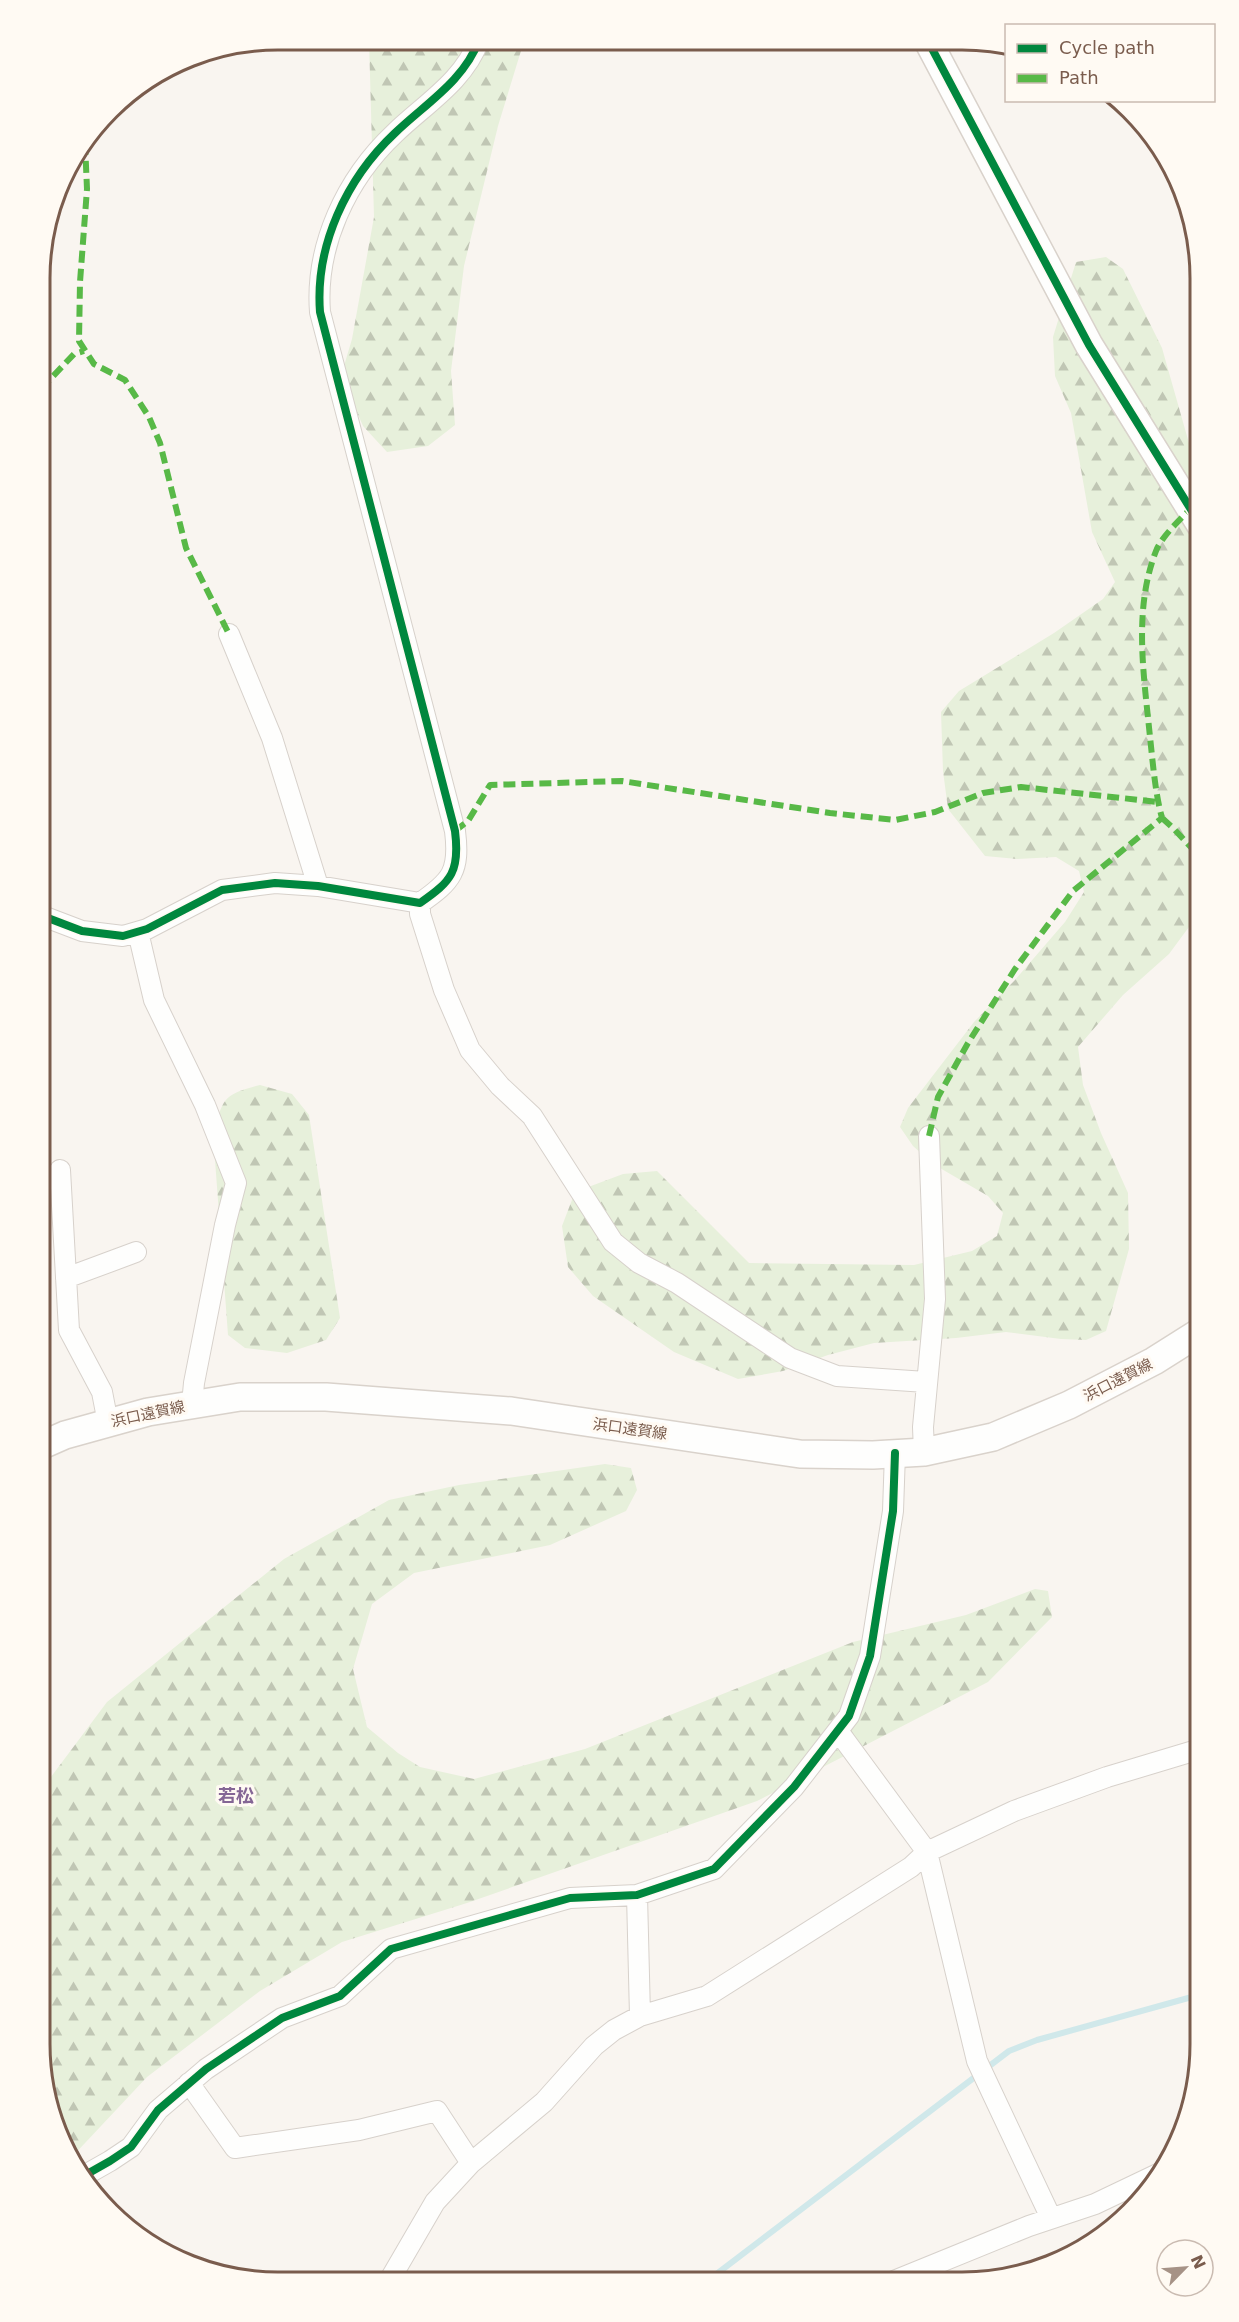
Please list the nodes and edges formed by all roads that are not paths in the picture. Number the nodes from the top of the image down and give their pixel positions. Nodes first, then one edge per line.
1 (476, 50) edge
2 (933, 50) edge
3 (1190, 501) edge
4 (229, 634) dead end
5 (318, 886) junction
6 (420, 903) junction
7 (50, 919) edge
8 (138, 932) junction
9 (929, 1136) dead end
10 (60, 1170) dead end
11 (136, 1252) dead end
12 (66, 1278) junction
13 (1190, 1338) edge
14 (926, 1382) junction
15 (192, 1404) junction
16 (108, 1423) junction
17 (50, 1442) edge
18 (924, 1452) junction
19 (895, 1453) junction
20 (838, 1731) junction
21 (1190, 1752) edge
22 (927, 1852) junction
23 (637, 1895) junction
24 (640, 2016) junction
25 (189, 2083) junction
26 (471, 2163) junction
27 (89, 2173) edge
28 (1144, 2181) edge
29 (1051, 2218) junction
30 (394, 2272) edge
31 (916, 2272) edge

1 - 6 street
2 - 3 main road
4 - 5 street
5 - 6 street
5 - 8 street
6 - 14 street
7 - 8 street
8 - 15 street
9 - 14 street
10 - 12 street
11 - 12 street
12 - 16 street
13 - 18 main road, 浜口遠賀線
14 - 18 street
15 - 16 main road, 浜口遠賀線
15 - 19 main road, 浜口遠賀線
16 - 17 main road, 浜口遠賀線
18 - 19 main road, 浜口遠賀線
19 - 20 street
20 - 22 street
20 - 23 street
21 - 22 street
22 - 24 street
22 - 29 street
23 - 24 street
23 - 25 street
24 - 26 street
25 - 26 street
25 - 27 street
26 - 30 street
28 - 29 street
29 - 31 street

